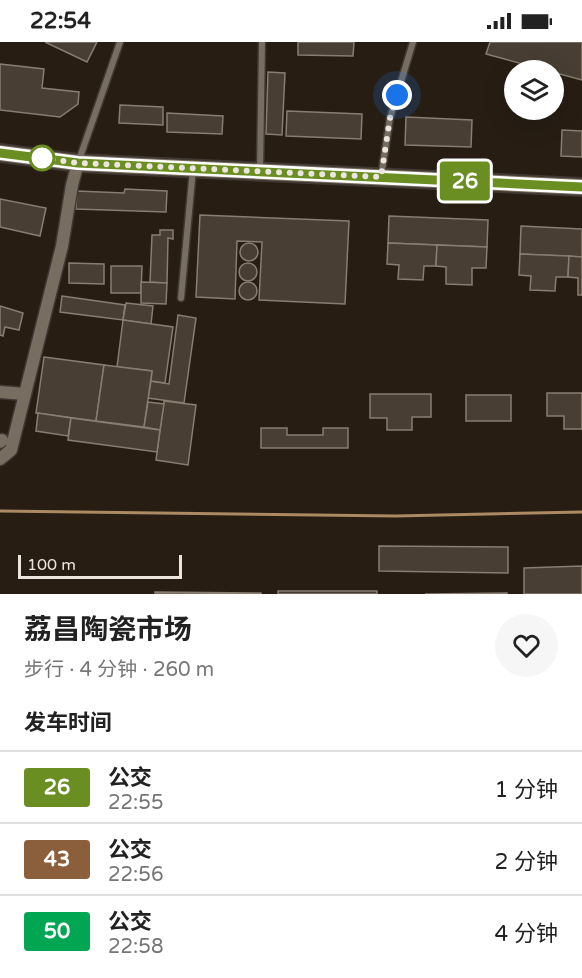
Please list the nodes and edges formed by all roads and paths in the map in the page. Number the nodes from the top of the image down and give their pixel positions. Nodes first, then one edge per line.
1 (120, 42) edge
2 (262, 42) edge
3 (413, 42) edge
4 (0, 153) edge
5 (78, 163) junction
6 (193, 169) junction
7 (260, 172) junction
8 (381, 177) junction
9 (582, 187) edge
10 (181, 298) dead end
11 (0, 392) edge
12 (25, 394) junction
13 (0, 459) edge

1 - 5 lane
2 - 7 lane
3 - 8 lane
4 - 5 main road
5 - 6 main road
5 - 12 street
6 - 7 main road
6 - 10 lane
7 - 8 main road
8 - 9 main road
11 - 12 street
12 - 13 street

